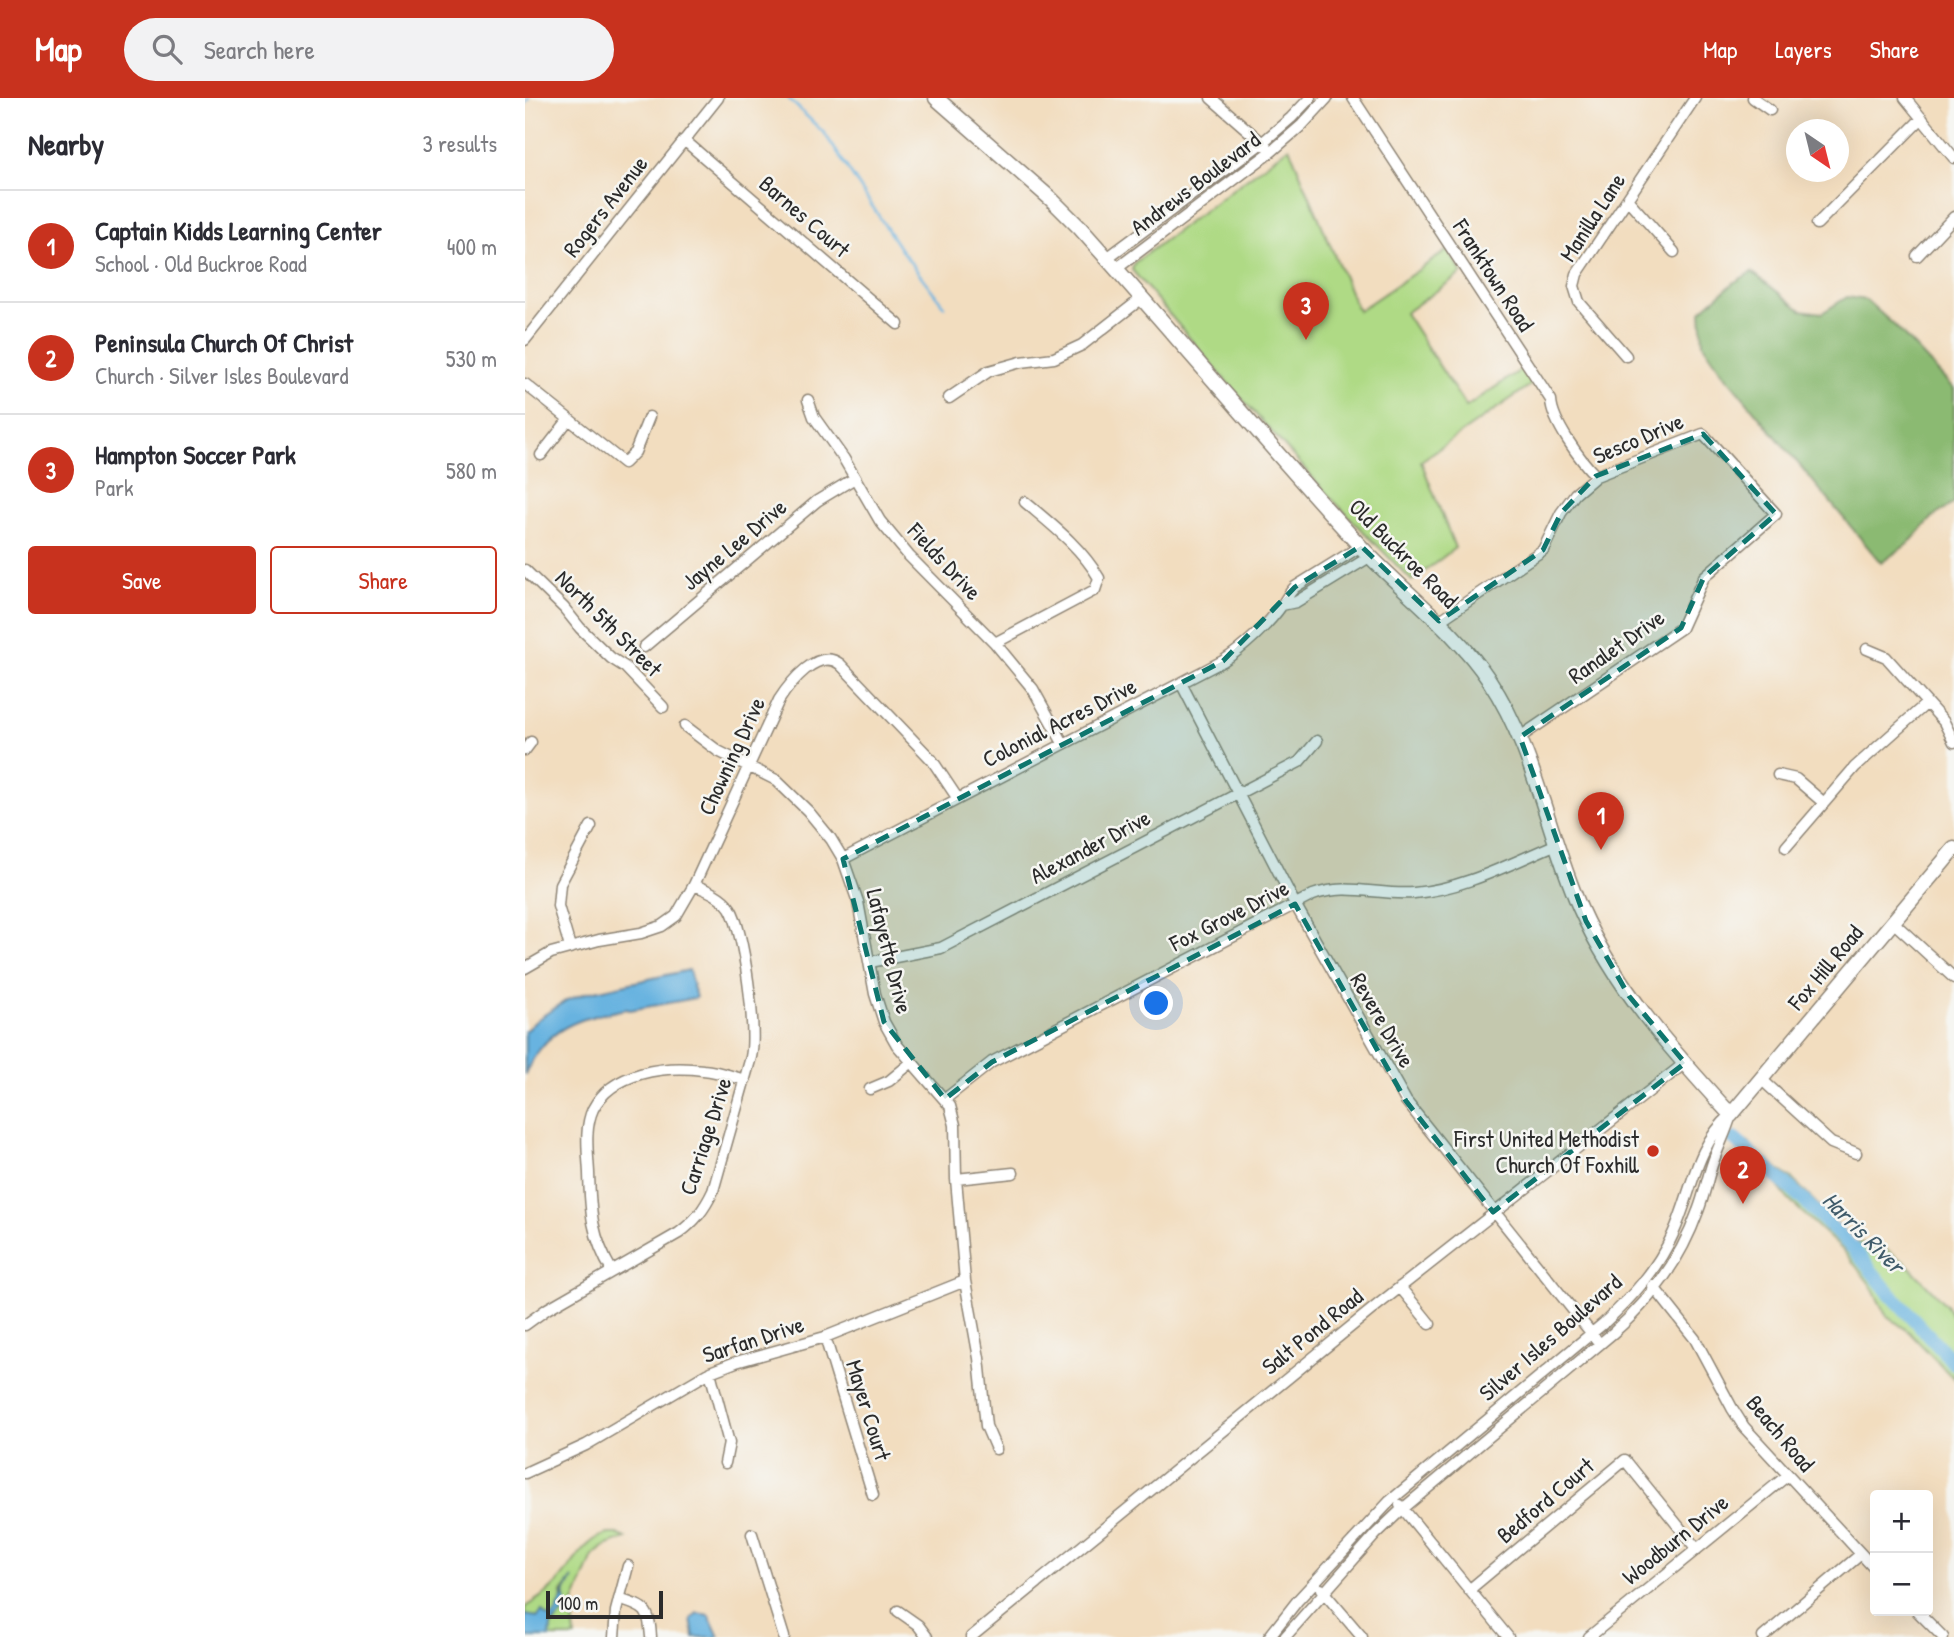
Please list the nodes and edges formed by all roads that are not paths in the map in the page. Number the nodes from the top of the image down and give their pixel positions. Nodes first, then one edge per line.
1 (718, 98) edge
2 (936, 98) edge
3 (1211, 98) edge
4 (1310, 98) edge
5 (1327, 98) edge
6 (1353, 98) edge
7 (1695, 98) edge
8 (1753, 98) edge
9 (1905, 98) edge
10 (1770, 110) dead end
11 (1921, 118) junction
12 (684, 140) junction
13 (1263, 142) junction
14 (1272, 151) junction
15 (1954, 158) edge
16 (1628, 200) junction
17 (1954, 217) edge
18 (1817, 224) dead end
19 (1674, 251) dead end
20 (1917, 256) dead end
21 (1111, 263) junction
22 (1142, 299) junction
23 (898, 324) dead end
24 (525, 340) edge
25 (1626, 356) dead end
26 (525, 384) edge
27 (949, 398) dead end
28 (808, 400) dead end
29 (649, 416) dead end
30 (569, 419) junction
31 (541, 455) dead end
32 (1596, 476) junction
33 (855, 478) junction
34 (1025, 502) dead end
35 (1776, 514) joint
36 (1366, 551) junction
37 (525, 570) edge
38 (1439, 621) junction
39 (995, 643) junction
40 (644, 647) dead end
41 (1867, 649) dead end
42 (1181, 683) junction
43 (1927, 704) junction
44 (663, 707) dead end
45 (685, 726) dead end
46 (1520, 737) junction
47 (1317, 741) dead end
48 (1954, 742) edge
49 (1063, 743) junction
50 (748, 765) junction
51 (1778, 775) dead end
52 (1237, 794) junction
53 (958, 799) junction
54 (1824, 803) junction
55 (591, 826) dead end
56 (1556, 844) junction
57 (1786, 847) dead end
58 (1954, 849) edge
59 (843, 859) junction
60 (694, 885) junction
61 (1294, 904) junction
62 (1893, 922) junction
63 (570, 947) junction
64 (870, 962) junction
65 (525, 968) edge
66 (1954, 978) edge
67 (912, 1062) junction
68 (1685, 1063) junction
69 (1760, 1078) junction
70 (745, 1080) junction
71 (870, 1088) dead end
72 (945, 1099) junction
73 (1731, 1115) junction
74 (1856, 1153) dead end
75 (1013, 1173) dead end
76 (956, 1179) junction
77 (1493, 1212) junction
78 (612, 1271) junction
79 (1646, 1279) junction
80 (965, 1281) junction
81 (1400, 1287) junction
82 (1655, 1290) junction
83 (1430, 1324) dead end
84 (525, 1325) edge
85 (1592, 1333) junction
86 (825, 1337) junction
87 (1600, 1344) junction
88 (710, 1372) junction
89 (996, 1449) dead end
90 (725, 1463) dead end
91 (525, 1473) edge
92 (1788, 1475) junction
93 (873, 1495) dead end
94 (1394, 1497) junction
95 (1403, 1509) junction
96 (752, 1534) dead end
97 (1696, 1548) junction
98 (1861, 1554) junction
99 (1870, 1564) edge
100 (628, 1566) dead end
101 (1314, 1582) junction
102 (1469, 1590) junction
103 (1324, 1592) junction
104 (619, 1599) junction
105 (898, 1611) dead end
106 (1921, 1616) edge
107 (1936, 1635) edge
108 (614, 1637) edge
109 (652, 1637) edge
110 (785, 1637) edge
111 (927, 1637) edge
112 (971, 1637) edge
113 (1269, 1637) edge
114 (1285, 1637) edge
115 (1362, 1637) edge
116 (1509, 1637) edge
117 (1589, 1637) edge
118 (1763, 1637) edge

1 - 12 street, Rogers Avenue
2 - 21 main road, Old Buckroe Road
3 - 13 street
4 - 13 street, Andrews Boulevard
5 - 14 street, Andrews Boulevard
6 - 32 street, Franktown Road
7 - 16 street, Manilla Lane
8 - 10 street
9 - 11 street
11 - 15 street
11 - 18 street
12 - 23 street, Barnes Court
12 - 24 street, Rogers Avenue
13 - 14 street
13 - 21 street, Andrews Boulevard
14 - 21 street, Andrews Boulevard
16 - 19 street
16 - 25 street, Manilla Lane
17 - 20 street
21 - 22 main road, Old Buckroe Road
22 - 27 street
22 - 36 main road, Old Buckroe Road
26 - 30 street
28 - 33 street, Fields Drive
29 - 30 street
30 - 31 street
32 - 35 street, Sesco Drive
32 - 38 street, Sesco Drive
33 - 39 street, Fields Drive
33 - 40 street, Jayne Lee Drive
34 - 39 street
35 - 46 street, Ranalet Drive
36 - 38 main road, Old Buckroe Road
36 - 42 street, Colonial Acres Drive
37 - 44 street, North 5th Street
38 - 46 main road, Old Buckroe Road
39 - 49 street, Fields Drive
41 - 43 street
42 - 49 street, Colonial Acres Drive
42 - 52 street, Revere Drive
43 - 48 street
43 - 54 street
45 - 50 street, Lafayette Drive
46 - 56 main road, Old Buckroe Road
47 - 52 street, Alexander Drive
49 - 53 street, Colonial Acres Drive
50 - 53 street, Chowning Drive
50 - 59 street, Lafayette Drive
50 - 60 street, Chowning Drive
51 - 54 street
52 - 61 street, Revere Drive
52 - 64 street, Alexander Drive
53 - 59 street, Colonial Acres Drive
54 - 57 street
55 - 63 street
56 - 61 street, Fox Grove Drive
56 - 68 main road, Old Buckroe Road
58 - 62 main road, Fox Hill Road
59 - 64 street, Lafayette Drive
60 - 63 street, Chowning Drive
60 - 70 street, Carriage Drive
61 - 72 street, Fox Grove Drive
61 - 77 street, Revere Drive
62 - 66 street
62 - 69 main road, Fox Hill Road
63 - 65 street, Chowning Drive
64 - 67 street, Lafayette Drive
67 - 71 street
67 - 72 street, Lafayette Drive
68 - 73 main road, Old Buckroe Road
68 - 77 street, Salt Pond Road
69 - 73 main road, Fox Hill Road
69 - 74 street
70 - 78 street, Carriage Drive
70 - 78 street
72 - 76 street, Lafayette Drive
73 - 79 street, Silver Isles Boulevard
73 - 82 street, Silver Isles Boulevard
75 - 76 street
76 - 80 street, Lafayette Drive
77 - 81 street, Salt Pond Road
77 - 85 street, Revere Drive
78 - 84 street, Carriage Drive
79 - 82 street, Beach Road
79 - 85 street, Silver Isles Boulevard
80 - 86 street, Sarfan Drive
80 - 89 street, Lafayette Drive
81 - 83 street
81 - 112 street, Salt Pond Road
82 - 87 street, Silver Isles Boulevard
82 - 92 street, Beach Road
85 - 87 street, Revere Drive
85 - 94 street, Silver Isles Boulevard
86 - 88 street, Sarfan Drive
86 - 93 street, Mayer Court
87 - 95 street, Silver Isles Boulevard
88 - 90 street
88 - 91 street, Sarfan Drive
92 - 97 street, Woodburn Drive
92 - 98 street, Beach Road
94 - 95 street
94 - 101 street, Silver Isles Boulevard
95 - 102 street
95 - 103 street, Silver Isles Boulevard
96 - 110 street
97 - 102 street, Bedford Court
97 - 117 street, Woodburn Drive
98 - 99 street, Beach Road
98 - 118 street
100 - 104 street
101 - 103 street
101 - 113 street, Silver Isles Boulevard
102 - 116 street
103 - 114 street, Silver Isles Boulevard
103 - 115 street
104 - 108 street
104 - 109 street
105 - 111 street
106 - 107 street

